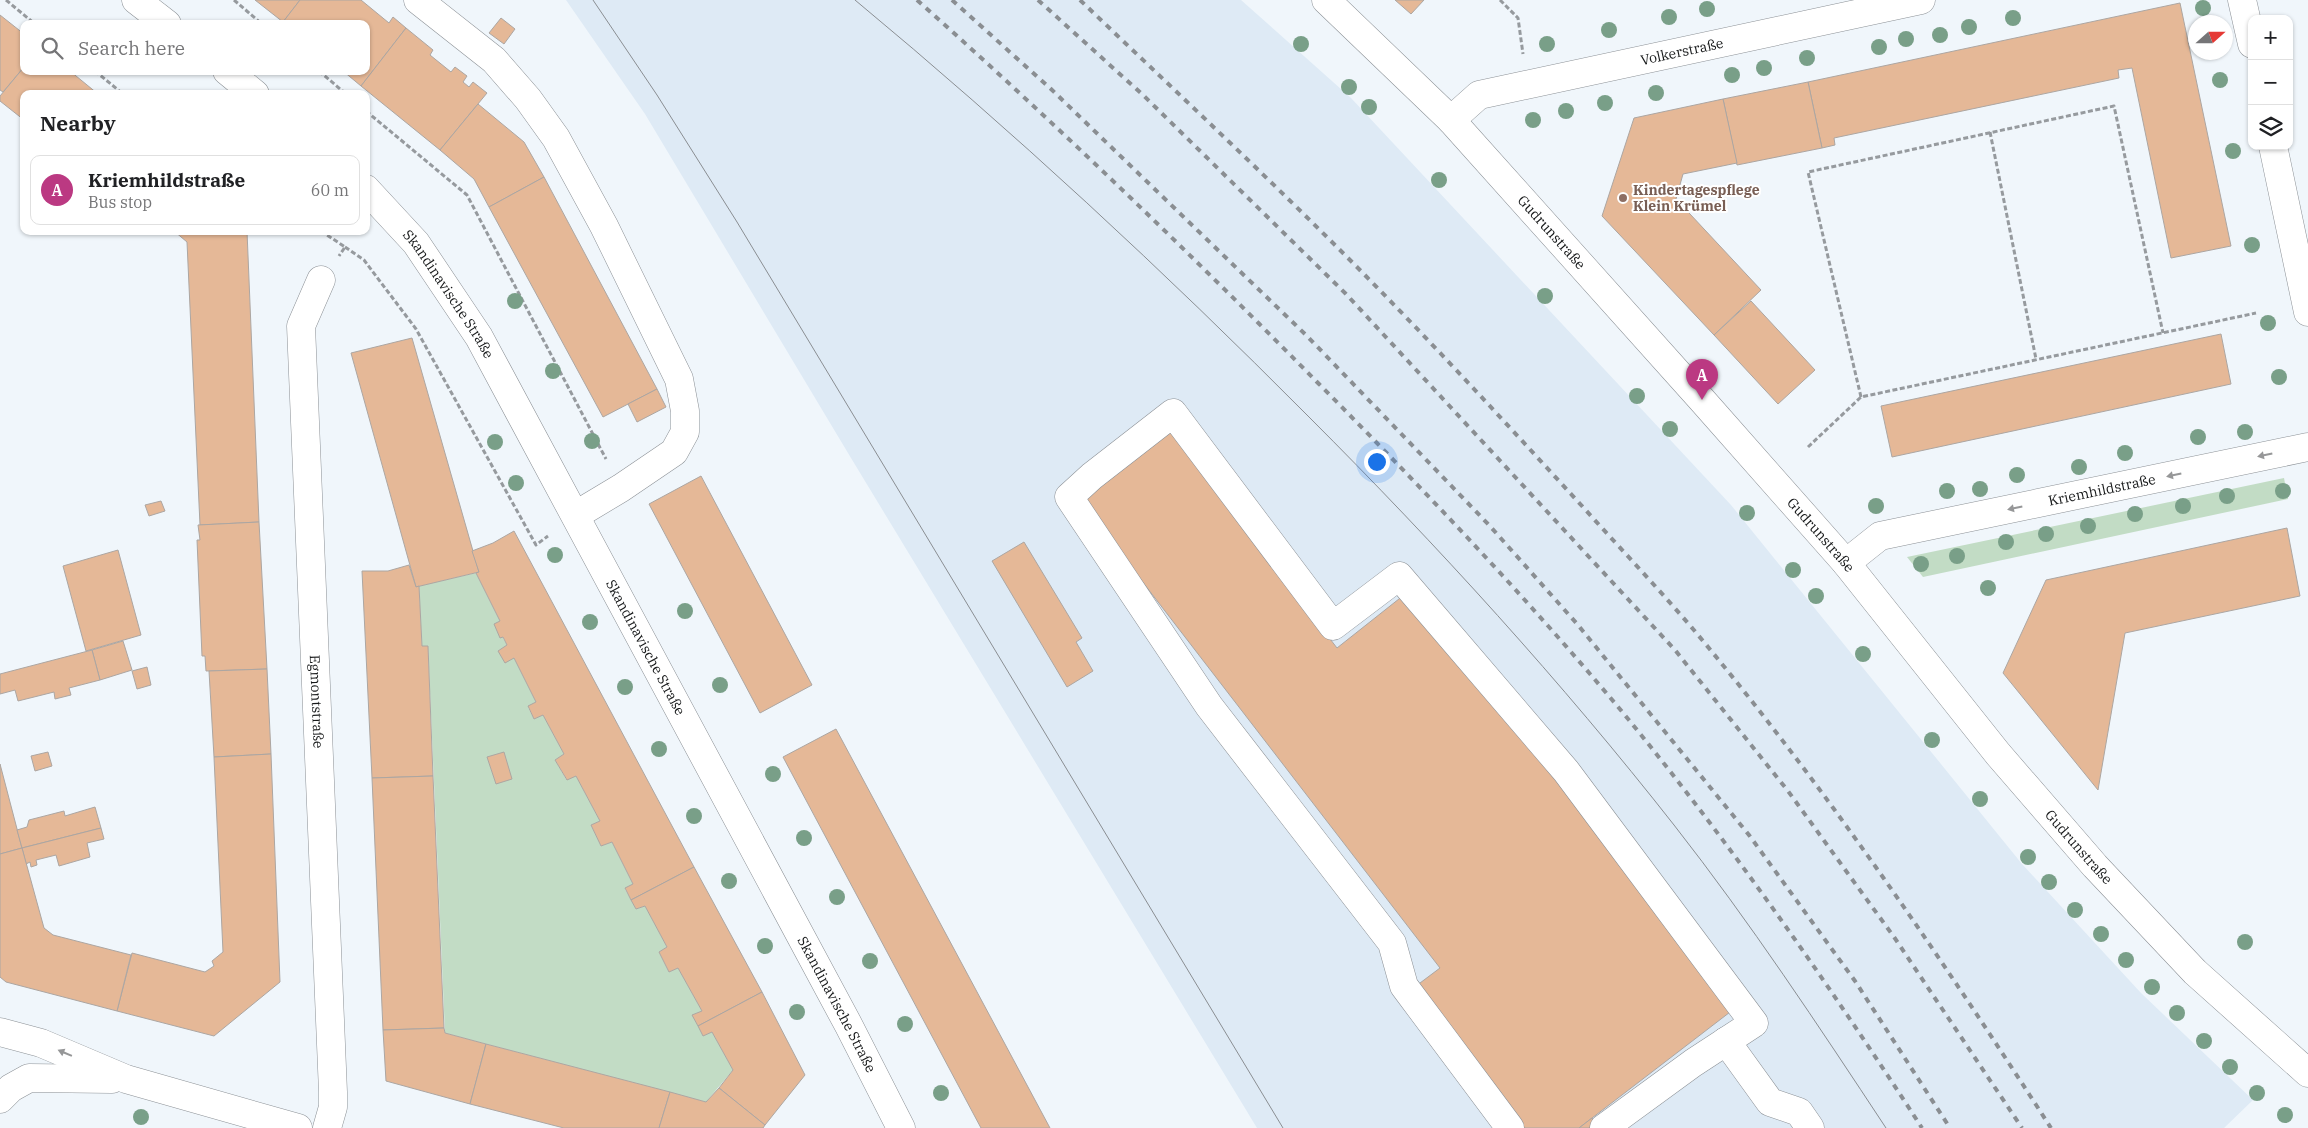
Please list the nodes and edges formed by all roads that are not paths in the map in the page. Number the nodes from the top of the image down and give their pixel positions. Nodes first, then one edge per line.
1 (136, 0) edge
2 (418, 0) edge
3 (1326, 0) edge
4 (1921, 0) edge
5 (2242, 0) edge
6 (163, 20) edge
7 (2248, 26) edge
8 (232, 75) edge
9 (250, 90) edge
10 (1450, 120) junction
11 (2274, 150) edge
12 (370, 193) edge
13 (321, 280) dead end
14 (2308, 312) edge
15 (2308, 446) edge
16 (576, 515) junction
17 (1846, 563) junction
18 (0, 1032) edge
19 (1726, 1041) junction
20 (2308, 1074) edge
21 (126, 1079) junction
22 (0, 1099) edge
23 (898, 1127) edge
24 (298, 1128) edge
25 (327, 1128) edge
26 (1510, 1128) edge
27 (1604, 1128) edge
28 (1810, 1128) edge

1 - 6 street
2 - 16 street
3 - 10 street, Gudrunstraße
4 - 10 street, Volkerstraße
5 - 7 street
8 - 9 street
10 - 17 street, Gudrunstraße
11 - 14 street
12 - 16 street, Skandinavische Straße
13 - 25 street, Egmontstraße
15 -> 17 street, Kriemhildstraße
16 - 23 street, Skandinavische Straße
17 - 20 street, Gudrunstraße
21 -> 18 street
19 - 26 street
19 - 27 street
19 - 28 street
21 - 22 street
21 - 24 street

